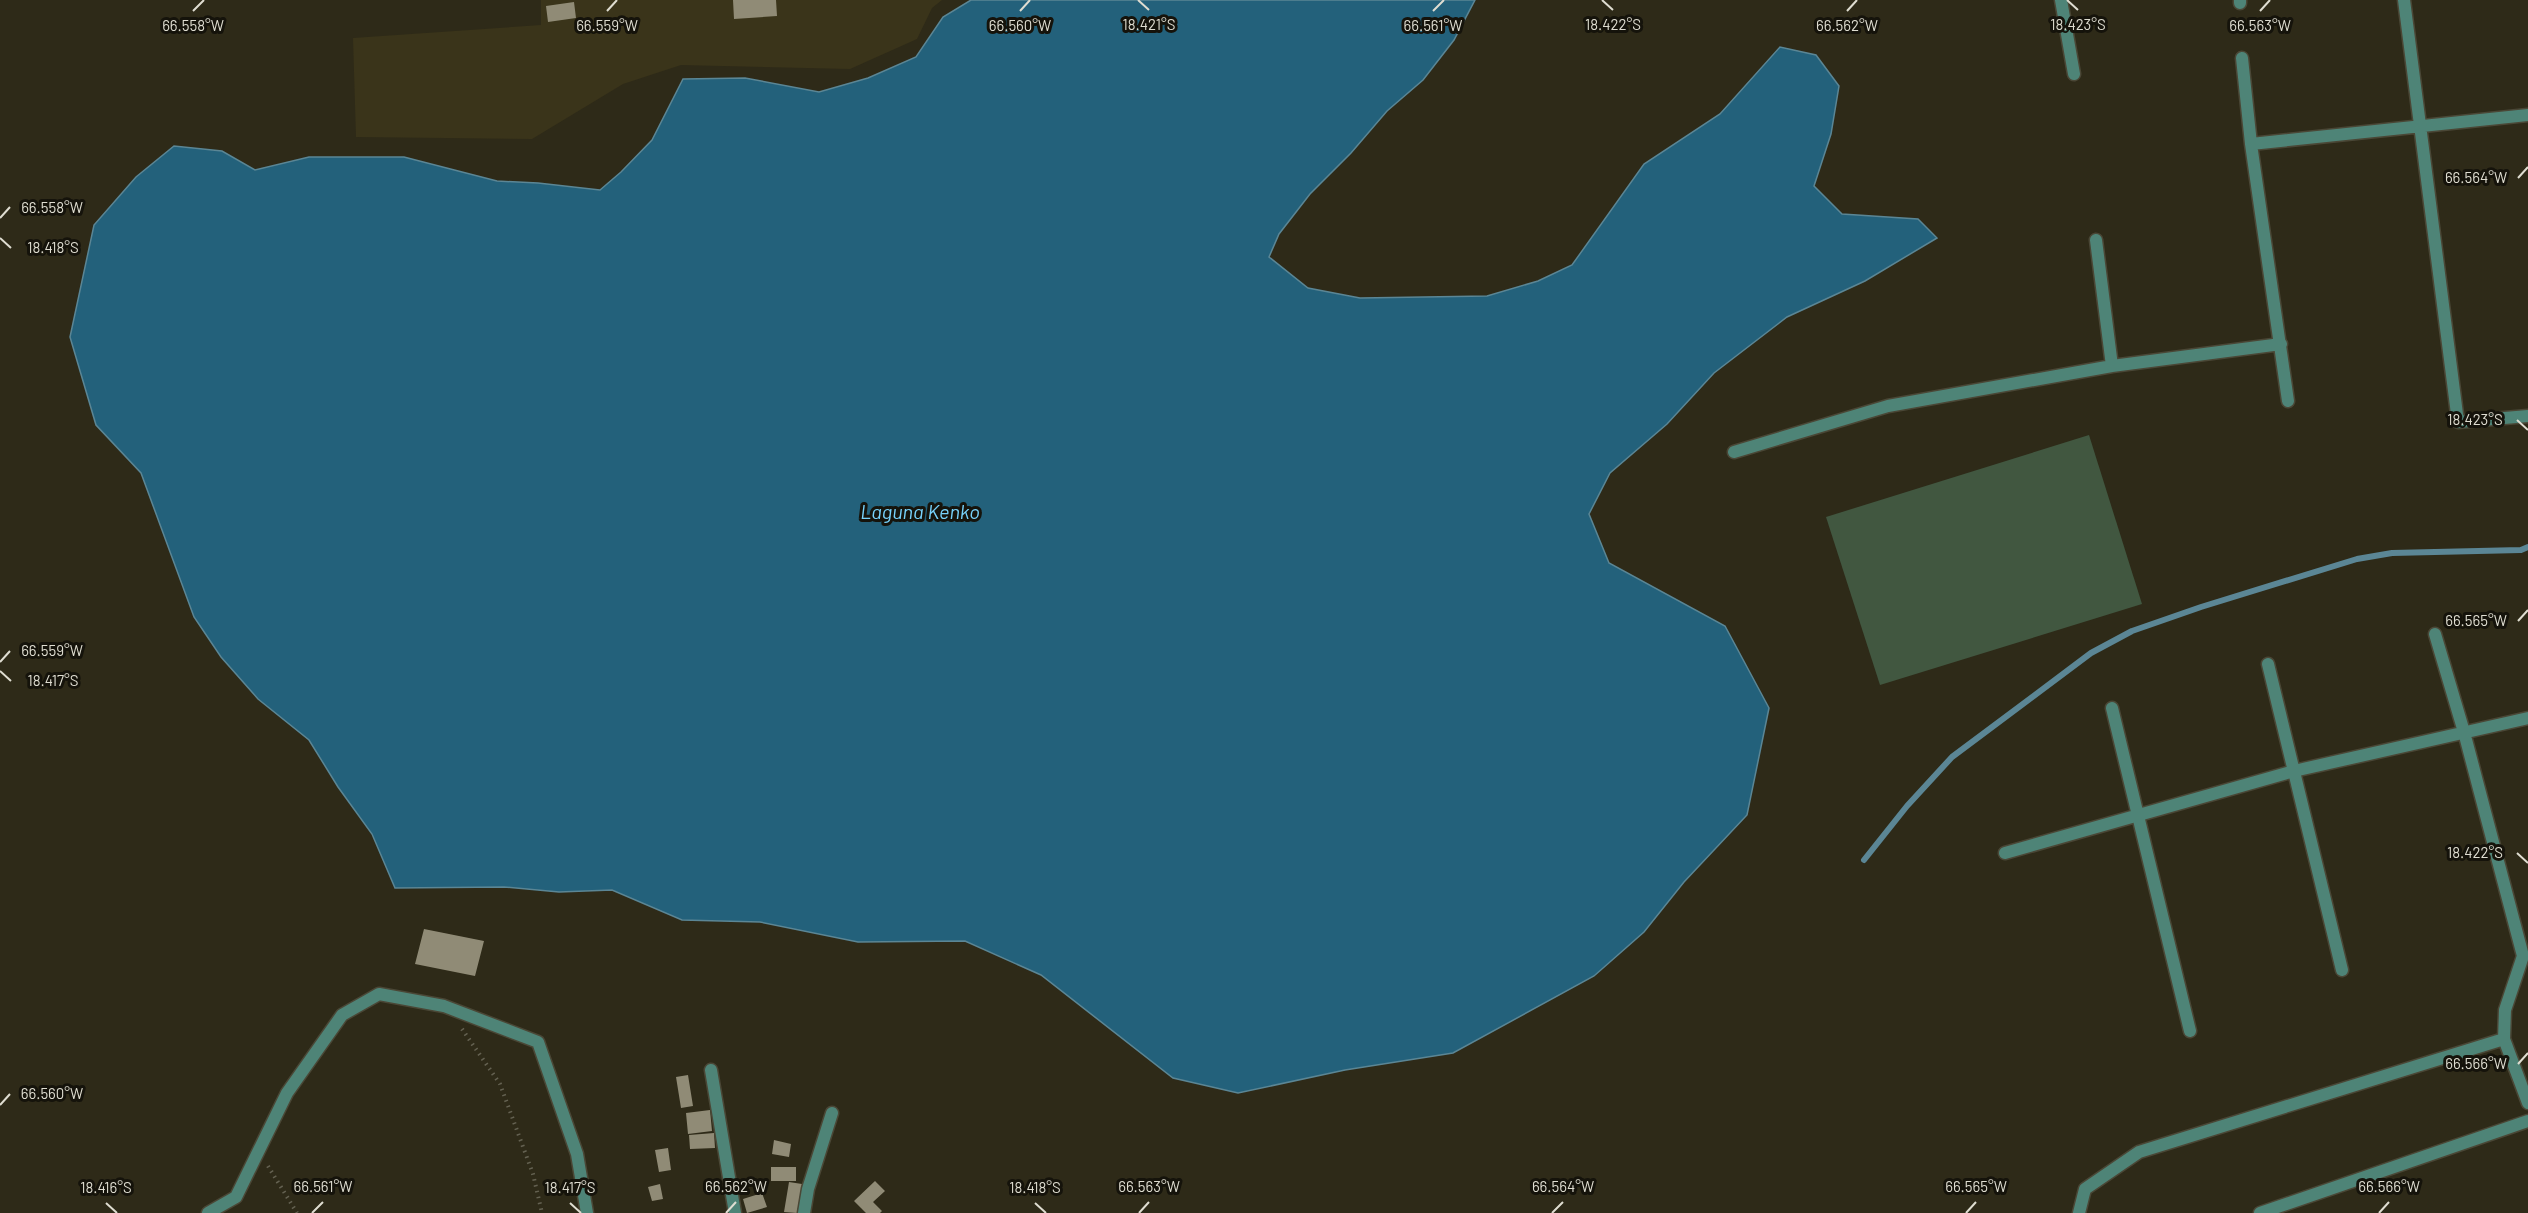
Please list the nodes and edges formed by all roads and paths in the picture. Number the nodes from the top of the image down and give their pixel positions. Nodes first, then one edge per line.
1 (2061, 0) edge
2 (2404, 0) edge
3 (2242, 58) dead end
4 (2074, 74) dead end
5 (2528, 115) edge
6 (2420, 127) junction
7 (2251, 144) junction
8 (2096, 240) dead end
9 (2281, 344) junction
10 (2112, 366) junction
11 (2288, 401) dead end
12 (2528, 416) edge
13 (1734, 452) dead end
14 (2435, 634) dead end
15 (2268, 664) dead end
16 (2112, 708) dead end
17 (2528, 718) edge
18 (2464, 732) junction
19 (2294, 771) junction
20 (2138, 815) junction
21 (2005, 853) dead end
22 (2526, 955) edge
23 (2342, 970) dead end
24 (444, 1006) junction
25 (2190, 1031) dead end
26 (2504, 1039) junction
27 (711, 1070) dead end
28 (2528, 1103) edge
29 (832, 1113) dead end
30 (2528, 1121) edge
31 (260, 1153) junction
32 (208, 1213) edge
33 (297, 1213) edge
34 (542, 1213) edge
35 (587, 1213) edge
36 (735, 1213) edge
37 (804, 1213) edge
38 (2079, 1213) edge
39 (2260, 1213) edge

1 - 4 street
2 - 6 street
3 - 7 street
5 - 6 street
6 - 7 street
6 - 12 street
7 - 9 street
8 - 10 street
9 - 10 street
9 - 11 street
10 - 13 street
14 - 18 street
15 - 19 street
16 - 20 street
17 - 18 street
18 - 19 street
18 - 22 street
19 - 20 street
19 - 23 street
20 - 21 street
20 - 25 street
22 - 26 street
24 - 31 street
24 - 34 path
24 - 35 street
26 - 28 street
26 - 38 street
27 - 36 street
29 - 37 street
30 - 39 street
31 - 32 street
31 - 33 path

